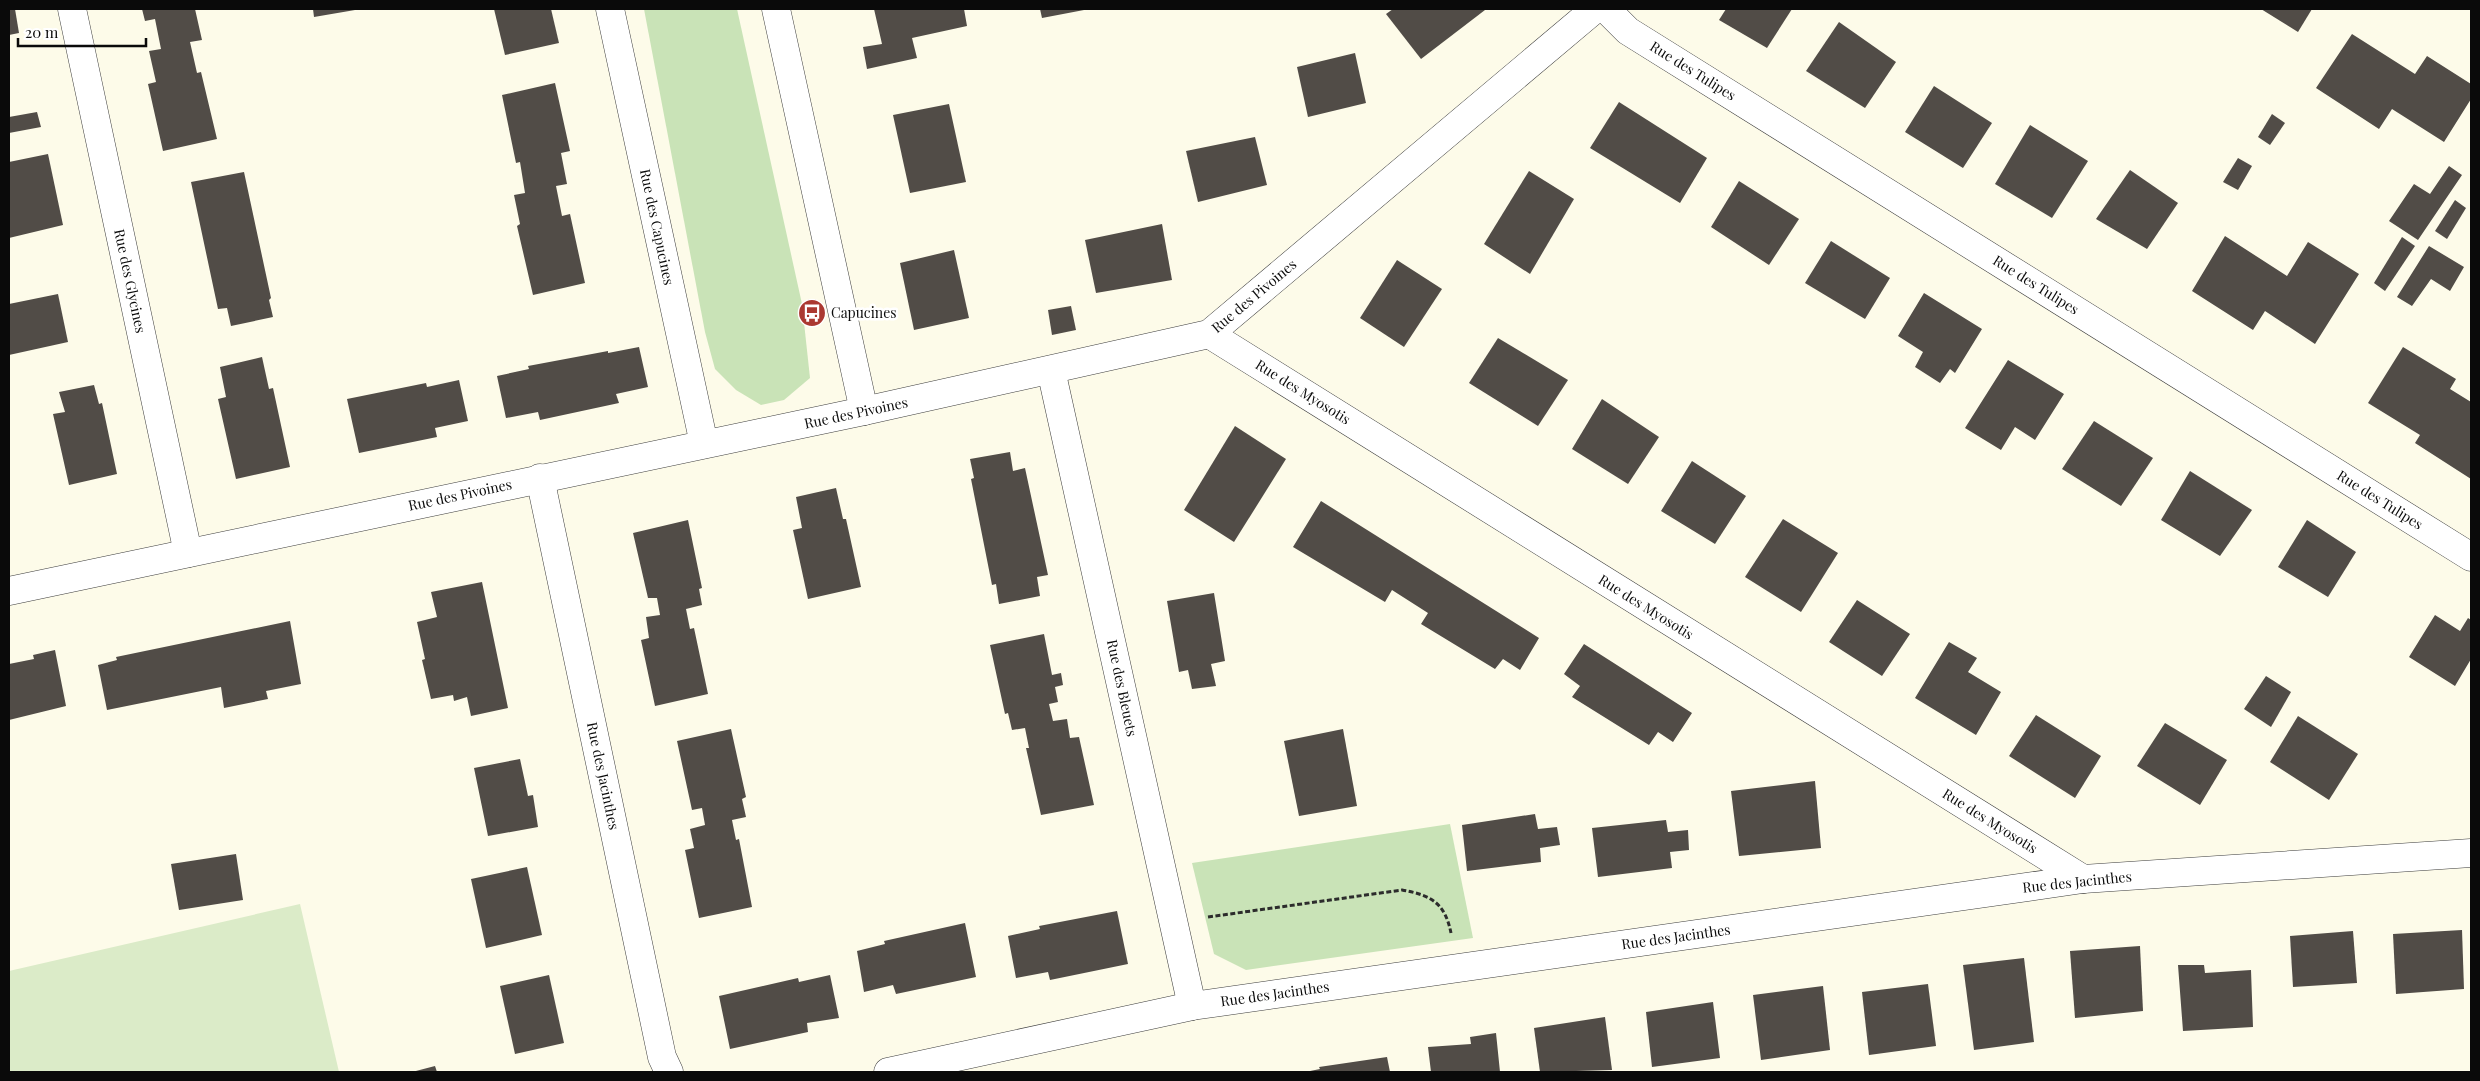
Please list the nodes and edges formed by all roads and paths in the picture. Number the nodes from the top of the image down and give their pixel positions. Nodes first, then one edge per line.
1 (72, 9) edge
2 (610, 9) edge
3 (776, 9) edge
4 (1595, 9) edge
5 (1606, 9) edge
6 (1209, 334) junction
7 (1051, 370) junction
8 (864, 411) junction
9 (704, 444) junction
10 (540, 478) junction
11 (188, 553) junction
12 (2471, 556) edge
13 (9, 591) edge
14 (2471, 853) edge
15 (2083, 879) junction
16 (1173, 922) junction
17 (1457, 968) junction
18 (1192, 1006) junction
19 (668, 1072) edge
20 (888, 1072) edge

1 - 11 street, Rue des Glycines
2 - 9 street, Rue des Capucines
3 - 8 street
4 - 6 street, Rue des Pivoines
5 - 12 street, Rue des Tulipes
6 - 7 street, Rue des Pivoines
6 - 15 street, Rue des Myosotis
7 - 8 street, Rue des Pivoines
7 - 16 street, Rue des Bleuets
8 - 9 street, Rue des Pivoines
9 - 10 street, Rue des Pivoines
10 - 11 street, Rue des Pivoines
10 - 19 street, Rue des Jacinthes
11 - 13 street, Rue des Pivoines
14 - 15 street, Rue des Jacinthes
15 - 17 street, Rue des Jacinthes
16 - 17 path
16 - 18 street, Rue des Bleuets
17 - 18 street, Rue des Jacinthes
18 - 20 street, Rue des Jacinthes

